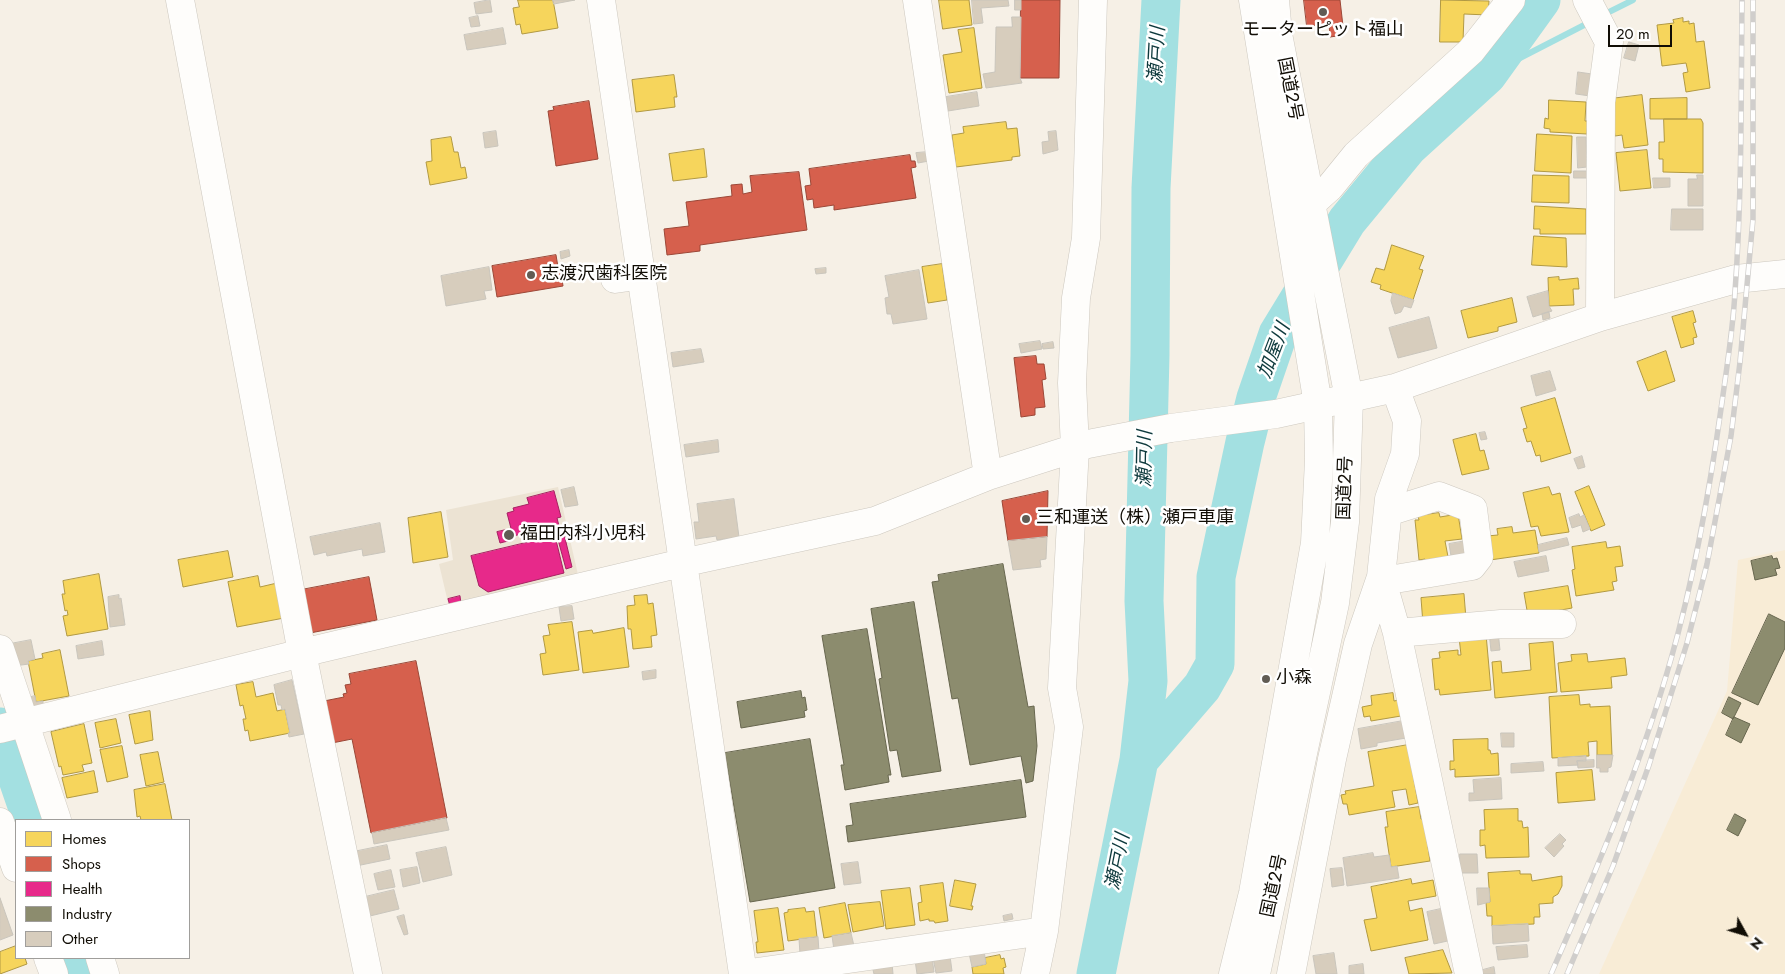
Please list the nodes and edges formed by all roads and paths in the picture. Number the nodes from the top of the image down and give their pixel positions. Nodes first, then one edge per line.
1 (180, 0) edge
2 (601, 0) edge
3 (917, 0) edge
4 (1093, 0) edge
5 (1252, 0) edge
6 (1275, 0) edge
7 (1511, 0) edge
8 (1587, 0) edge
9 (1313, 216) junction
10 (1785, 274) edge
11 (1600, 317) junction
12 (1395, 388) junction
13 (1349, 398) junction
14 (1318, 404) junction
15 (1082, 446) junction
16 (988, 476) junction
17 (1388, 512) junction
18 (674, 565) junction
19 (1381, 577) junction
20 (1562, 624) dead end
21 (1397, 634) junction
22 (1328, 637) junction
23 (1358, 644) junction
24 (0, 649) edge
25 (302, 653) junction
26 (15, 726) edge
27 (57, 819) edge
28 (0, 822) edge
29 (15, 865) edge
30 (1044, 931) junction
31 (48, 959) edge
32 (100, 959) edge
33 (54, 974) edge
34 (105, 974) edge
35 (368, 974) edge
36 (743, 974) edge
37 (1035, 974) edge
38 (1233, 974) edge
39 (1256, 974) edge
40 (1291, 974) edge
41 (1469, 974) edge

1 - 25 main road
2 - 18 main road
3 - 16 main road
4 - 15 main road
5 - 14 main road, 国道2号
6 - 9 main road, 国道2号
7 - 9 main road
8 - 11 main road
9 - 13 main road, 国道2号
10 - 11 main road
11 - 12 main road
12 - 13 main road
12 - 17 main road
13 - 14 main road
13 - 22 main road, 国道2号
14 - 15 main road
14 - 38 main road, 国道2号
15 - 16 main road
15 - 30 main road
16 - 18 main road
17 - 19 main road
17 - 19 main road
18 - 25 main road
18 - 36 main road
19 - 21 main road
19 - 23 main road
20 - 21 main road
21 - 41 main road
22 - 23 main road
22 - 39 main road, 国道2号
23 - 40 main road
24 - 26 main road
25 - 26 main road
25 - 35 main road
26 - 27 main road
28 - 29 main road
30 - 36 main road
30 - 37 main road
31 - 33 main road
32 - 34 main road

